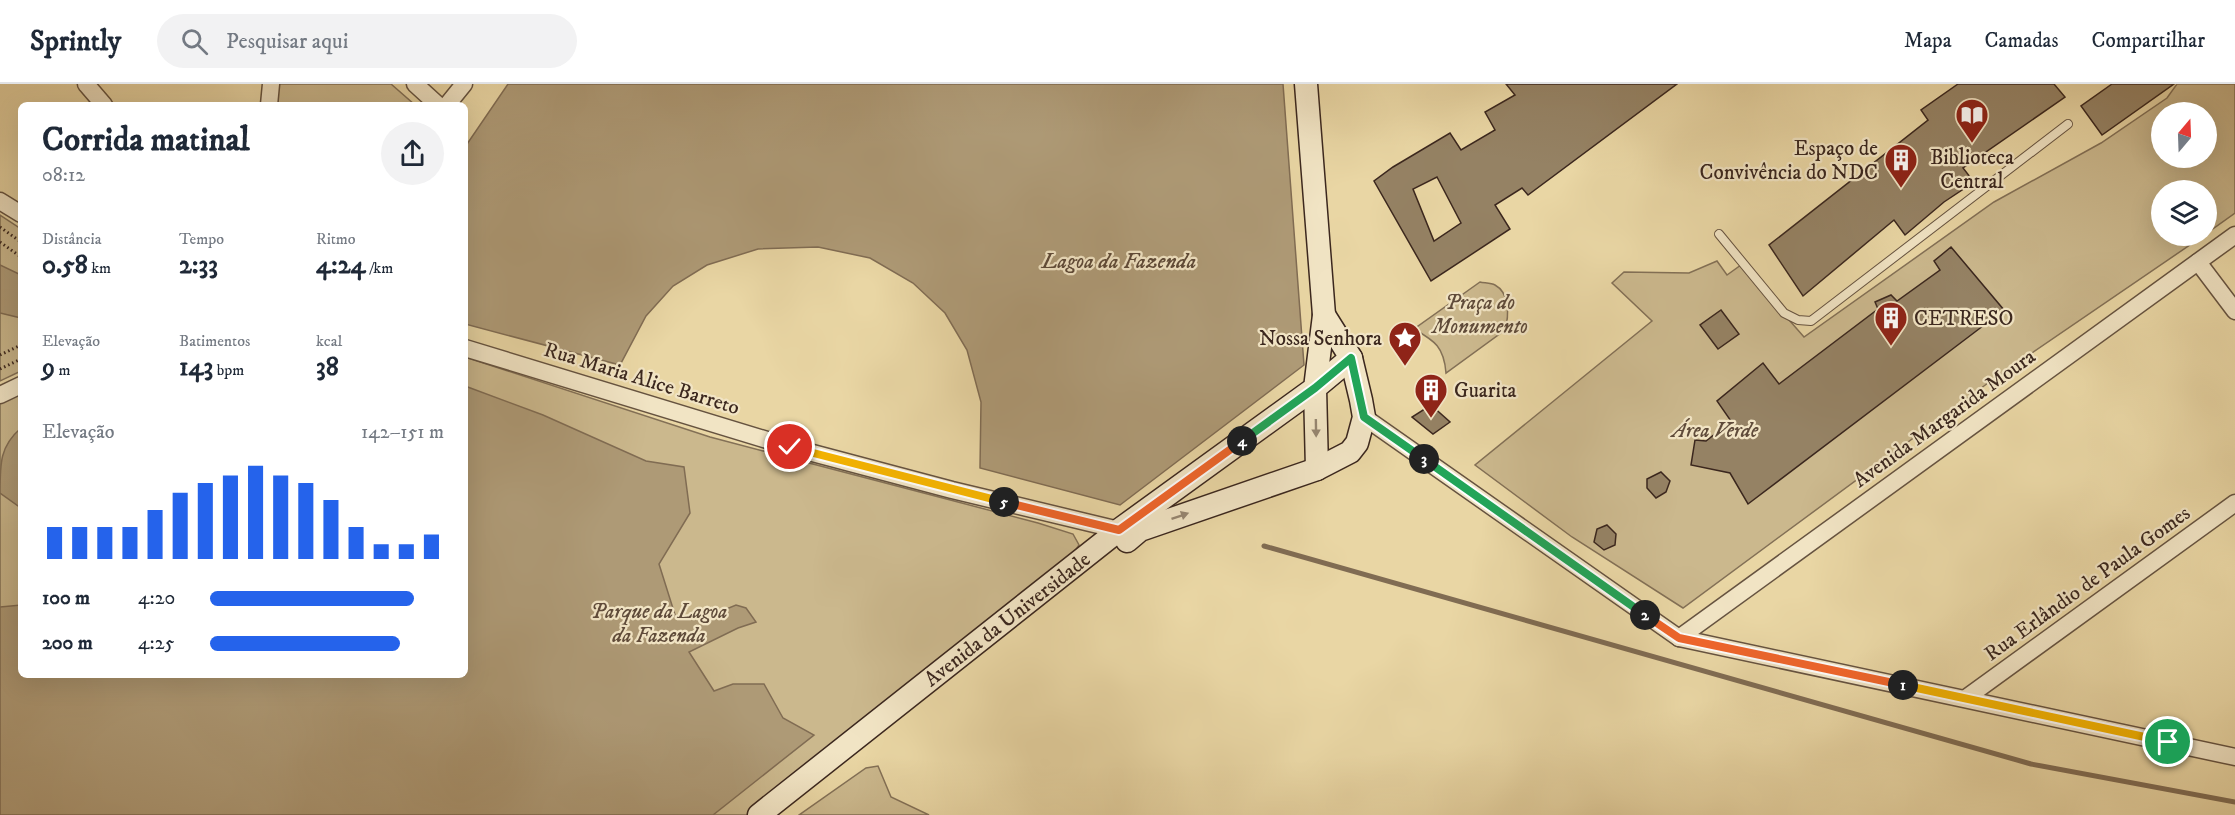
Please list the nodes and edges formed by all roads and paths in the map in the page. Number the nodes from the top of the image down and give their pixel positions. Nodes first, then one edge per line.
1 (86, 84) edge
2 (271, 84) edge
3 (415, 84) edge
4 (464, 84) edge
5 (1306, 84) edge
6 (101, 102) edge
7 (269, 102) edge
8 (435, 102) edge
9 (449, 102) edge
10 (2068, 124) dead end
11 (0, 201) edge
12 (18, 212) edge
13 (0, 227) edge
14 (1719, 234) dead end
15 (2235, 235) edge
16 (18, 240) edge
17 (0, 242) edge
18 (18, 255) edge
19 (2198, 262) junction
20 (2235, 311) edge
21 (1324, 315) junction
22 (18, 346) edge
23 (468, 349) edge
24 (0, 355) edge
25 (1351, 358) junction
26 (18, 361) edge
27 (0, 369) edge
28 (18, 386) edge
29 (1315, 388) junction
30 (0, 395) edge
31 (1364, 417) junction
32 (1317, 469) junction
33 (2235, 504) edge
34 (1119, 530) junction
35 (1679, 638) junction
36 (1966, 698) junction
37 (2235, 757) edge
38 (759, 815) edge
39 (783, 815) edge

1 - 6 street
2 - 7 street
3 - 8 street
4 - 9 street
5 - 21 main road
10 - 14 lane
11 - 12 street
13 - 16 path
15 - 19 street, Avenida Margarida Moura
17 - 18 path
19 - 20 street
19 - 35 street, Avenida Margarida Moura
21 - 25 main road, Avenida da Universidade
21 - 29 main road
22 - 24 path
23 - 34 street, Rua Maria Alice Barreto
25 - 29 main road, Avenida da Universidade
25 - 31 main road, Avenida da Universidade
26 - 27 path
28 - 30 street
29 -> 32 main road
29 - 34 main road, Avenida da Universidade
31 - 32 main road, Avenida da Universidade
31 - 35 street
39 -> 32 main road, Avenida da Universidade
33 - 36 street, Rua Erlândio de Paula Gomes
34 - 38 main road, Avenida da Universidade
35 - 36 street
36 - 37 street

